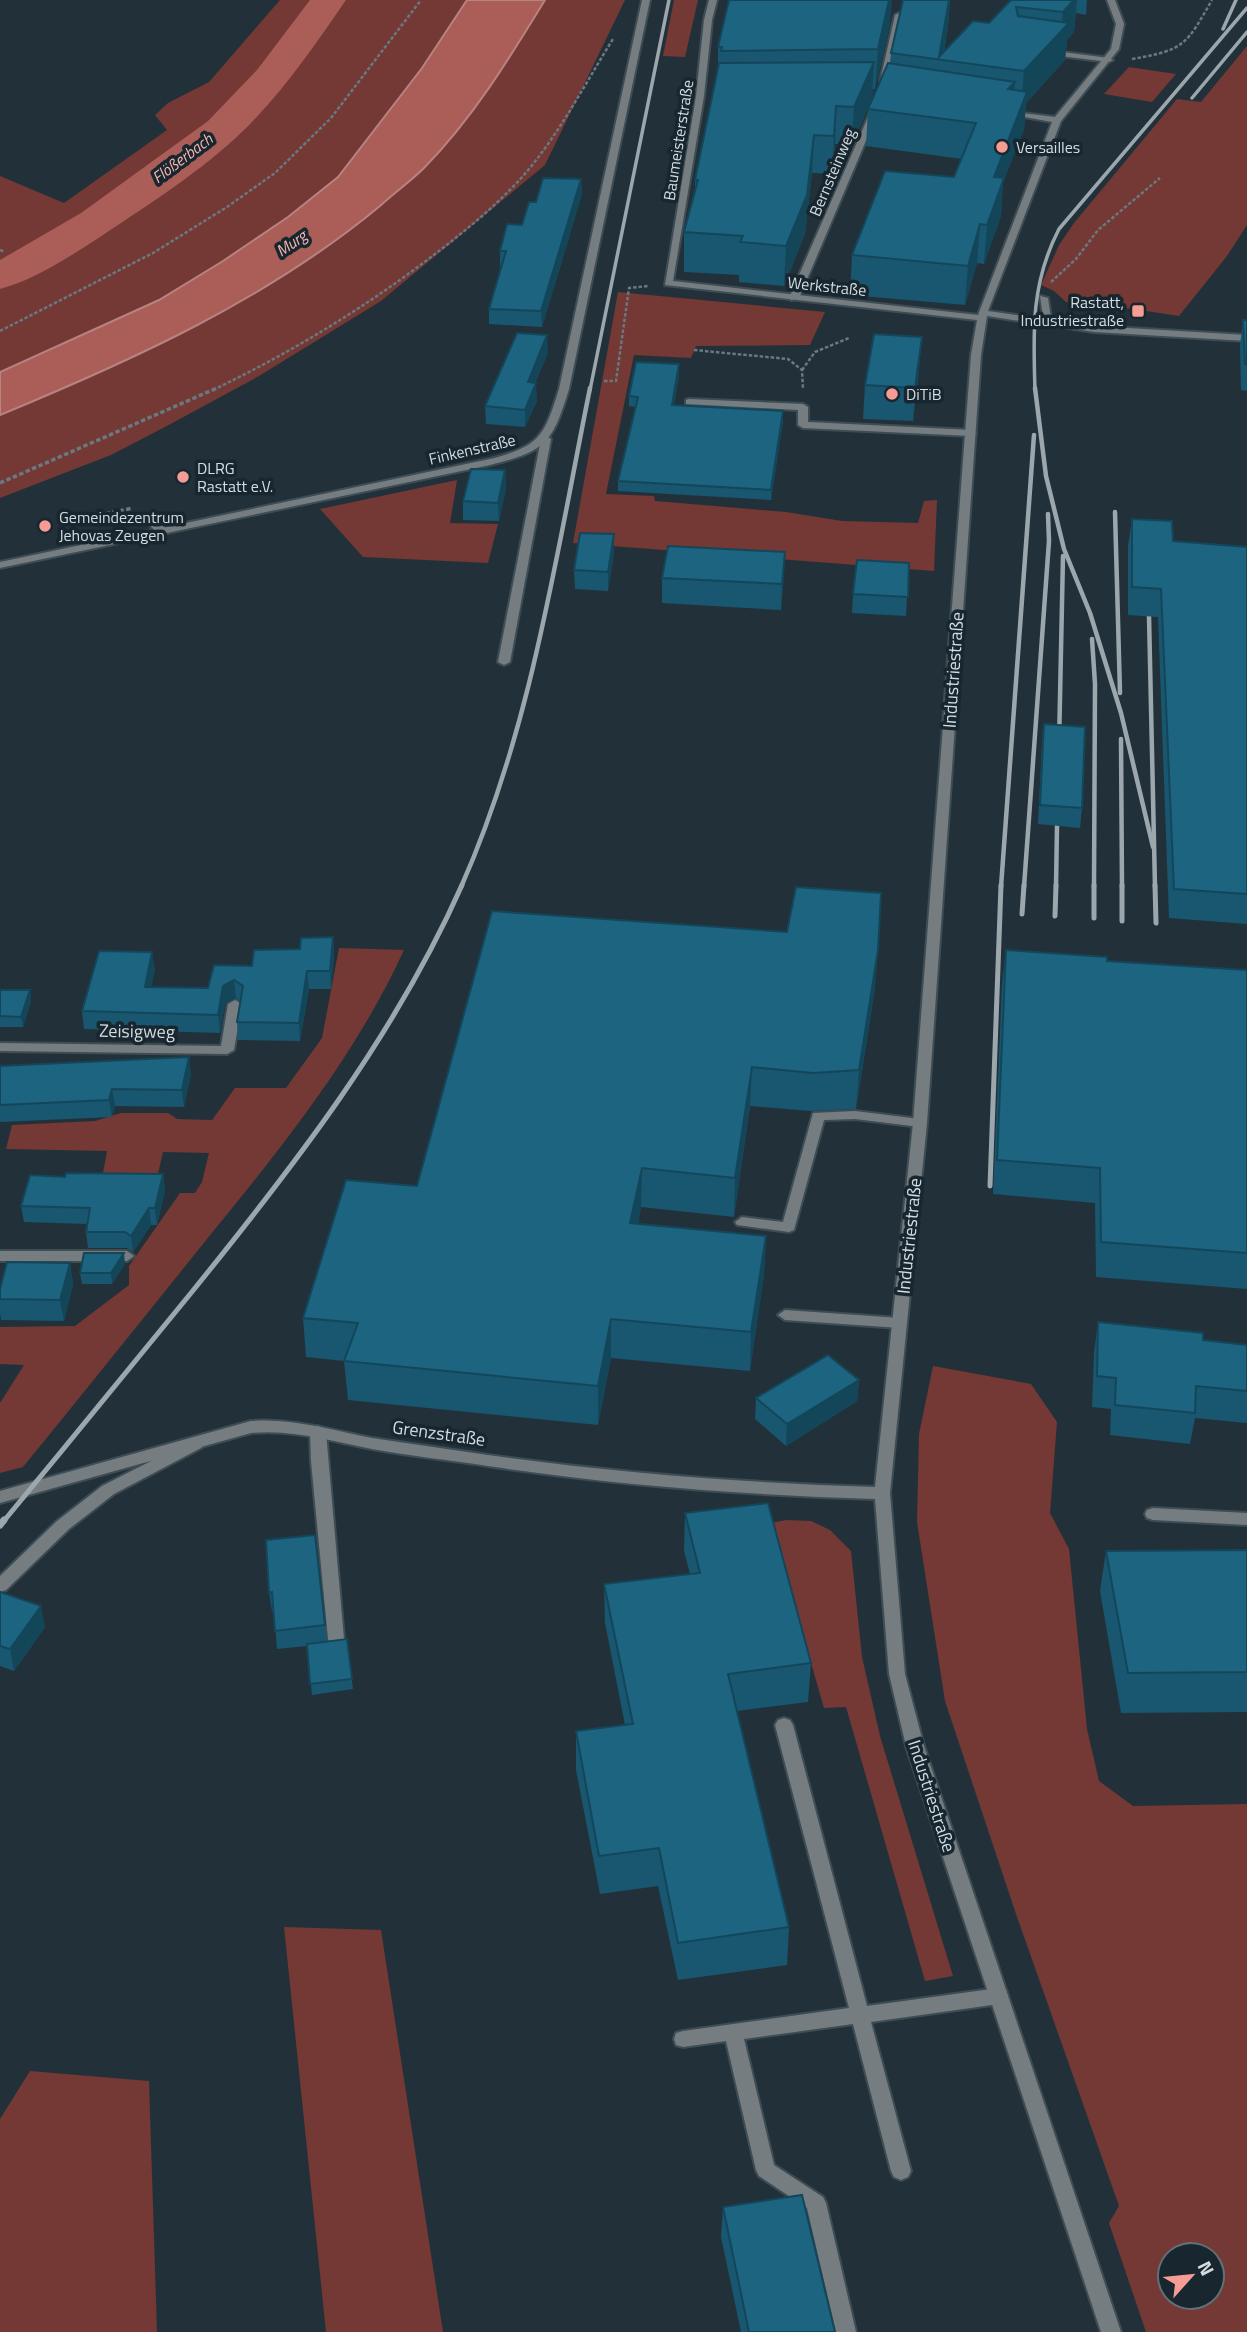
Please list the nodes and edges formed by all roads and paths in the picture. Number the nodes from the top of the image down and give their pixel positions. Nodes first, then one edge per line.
1 (421, 0) edge
2 (646, 0) edge
3 (713, 0) edge
4 (1111, 0) edge
5 (1212, 0) edge
6 (900, 15) edge
7 (616, 35) dead end
8 (1041, 51) edge
9 (1108, 60) junction
10 (700, 96) junction
11 (714, 96) edge
12 (990, 111) edge
13 (1057, 120) junction
14 (1160, 178) dead end
15 (0, 250) edge
16 (5, 253) dead end
17 (668, 283) junction
18 (794, 298) junction
19 (1043, 298) joint
20 (982, 315) junction
21 (1049, 323) junction
22 (0, 331) edge
23 (849, 338) dead end
24 (1247, 338) edge
25 (694, 350) dead end
26 (802, 370) junction
27 (604, 380) dead end
28 (689, 402) dead end
29 (803, 407) junction
30 (971, 433) junction
31 (546, 439) junction
32 (0, 483) edge
33 (133, 508) dead end
34 (85, 518) dead end
35 (153, 523) dead end
36 (163, 531) junction
37 (0, 565) edge
38 (504, 662) dead end
39 (235, 1004) dead end
40 (0, 1048) edge
41 (920, 1123) junction
42 (742, 1222) dead end
43 (127, 1255) dead end
44 (0, 1256) edge
45 (785, 1315) dead end
46 (900, 1323) junction
47 (318, 1432) junction
48 (197, 1444) junction
49 (882, 1493) junction
50 (0, 1497) edge
51 (1153, 1514) dead end
52 (1247, 1519) edge
53 (0, 1586) edge
54 (336, 1639) edge
55 (784, 1725) dead end
56 (999, 1996) junction
57 (859, 2015) junction
58 (733, 2032) junction
59 (683, 2039) dead end
60 (901, 2171) dead end
61 (846, 2332) edge
62 (1111, 2332) edge

1 - 22 path
2 - 31 street
3 - 10 street, Baumeisterstraße
4 - 9 street
5 - 9 path
6 - 18 street, Bernsteinweg
7 - 32 path
8 - 9 street
9 - 13 street, Industriestraße
10 - 11 street
10 - 17 street, Baumeisterstraße
12 - 13 street
13 - 20 street, Industriestraße
14 - 19 path
15 - 16 path
17 - 18 street, Werkstraße
17 - 27 path
18 - 20 street, Werkstraße
19 - 21 street
20 - 21 street, Werkstraße
20 - 30 street, Industriestraße
21 - 24 street, Werkstraße
23 - 26 path
25 - 26 path
26 - 29 path
28 - 29 street
29 - 30 street
30 - 41 street, Industriestraße
31 - 36 street, Finkenstraße
31 - 38 street
33 - 34 path
35 - 36 street
36 - 37 street, Finkenstraße
39 - 40 street, Zeisigweg
41 - 42 street
41 - 46 street, Industriestraße
43 - 44 street
45 - 46 street
46 - 49 street, Industriestraße
47 - 48 street, Grenzstraße
47 - 49 street, Grenzstraße
47 - 54 street
48 - 50 street, Grenzstraße
48 - 53 street
49 - 56 street, Industriestraße
51 - 52 street
55 - 57 street
56 - 57 street
56 - 62 street, Industriestraße
57 - 58 street
57 - 60 street
58 - 59 street
58 - 61 street

